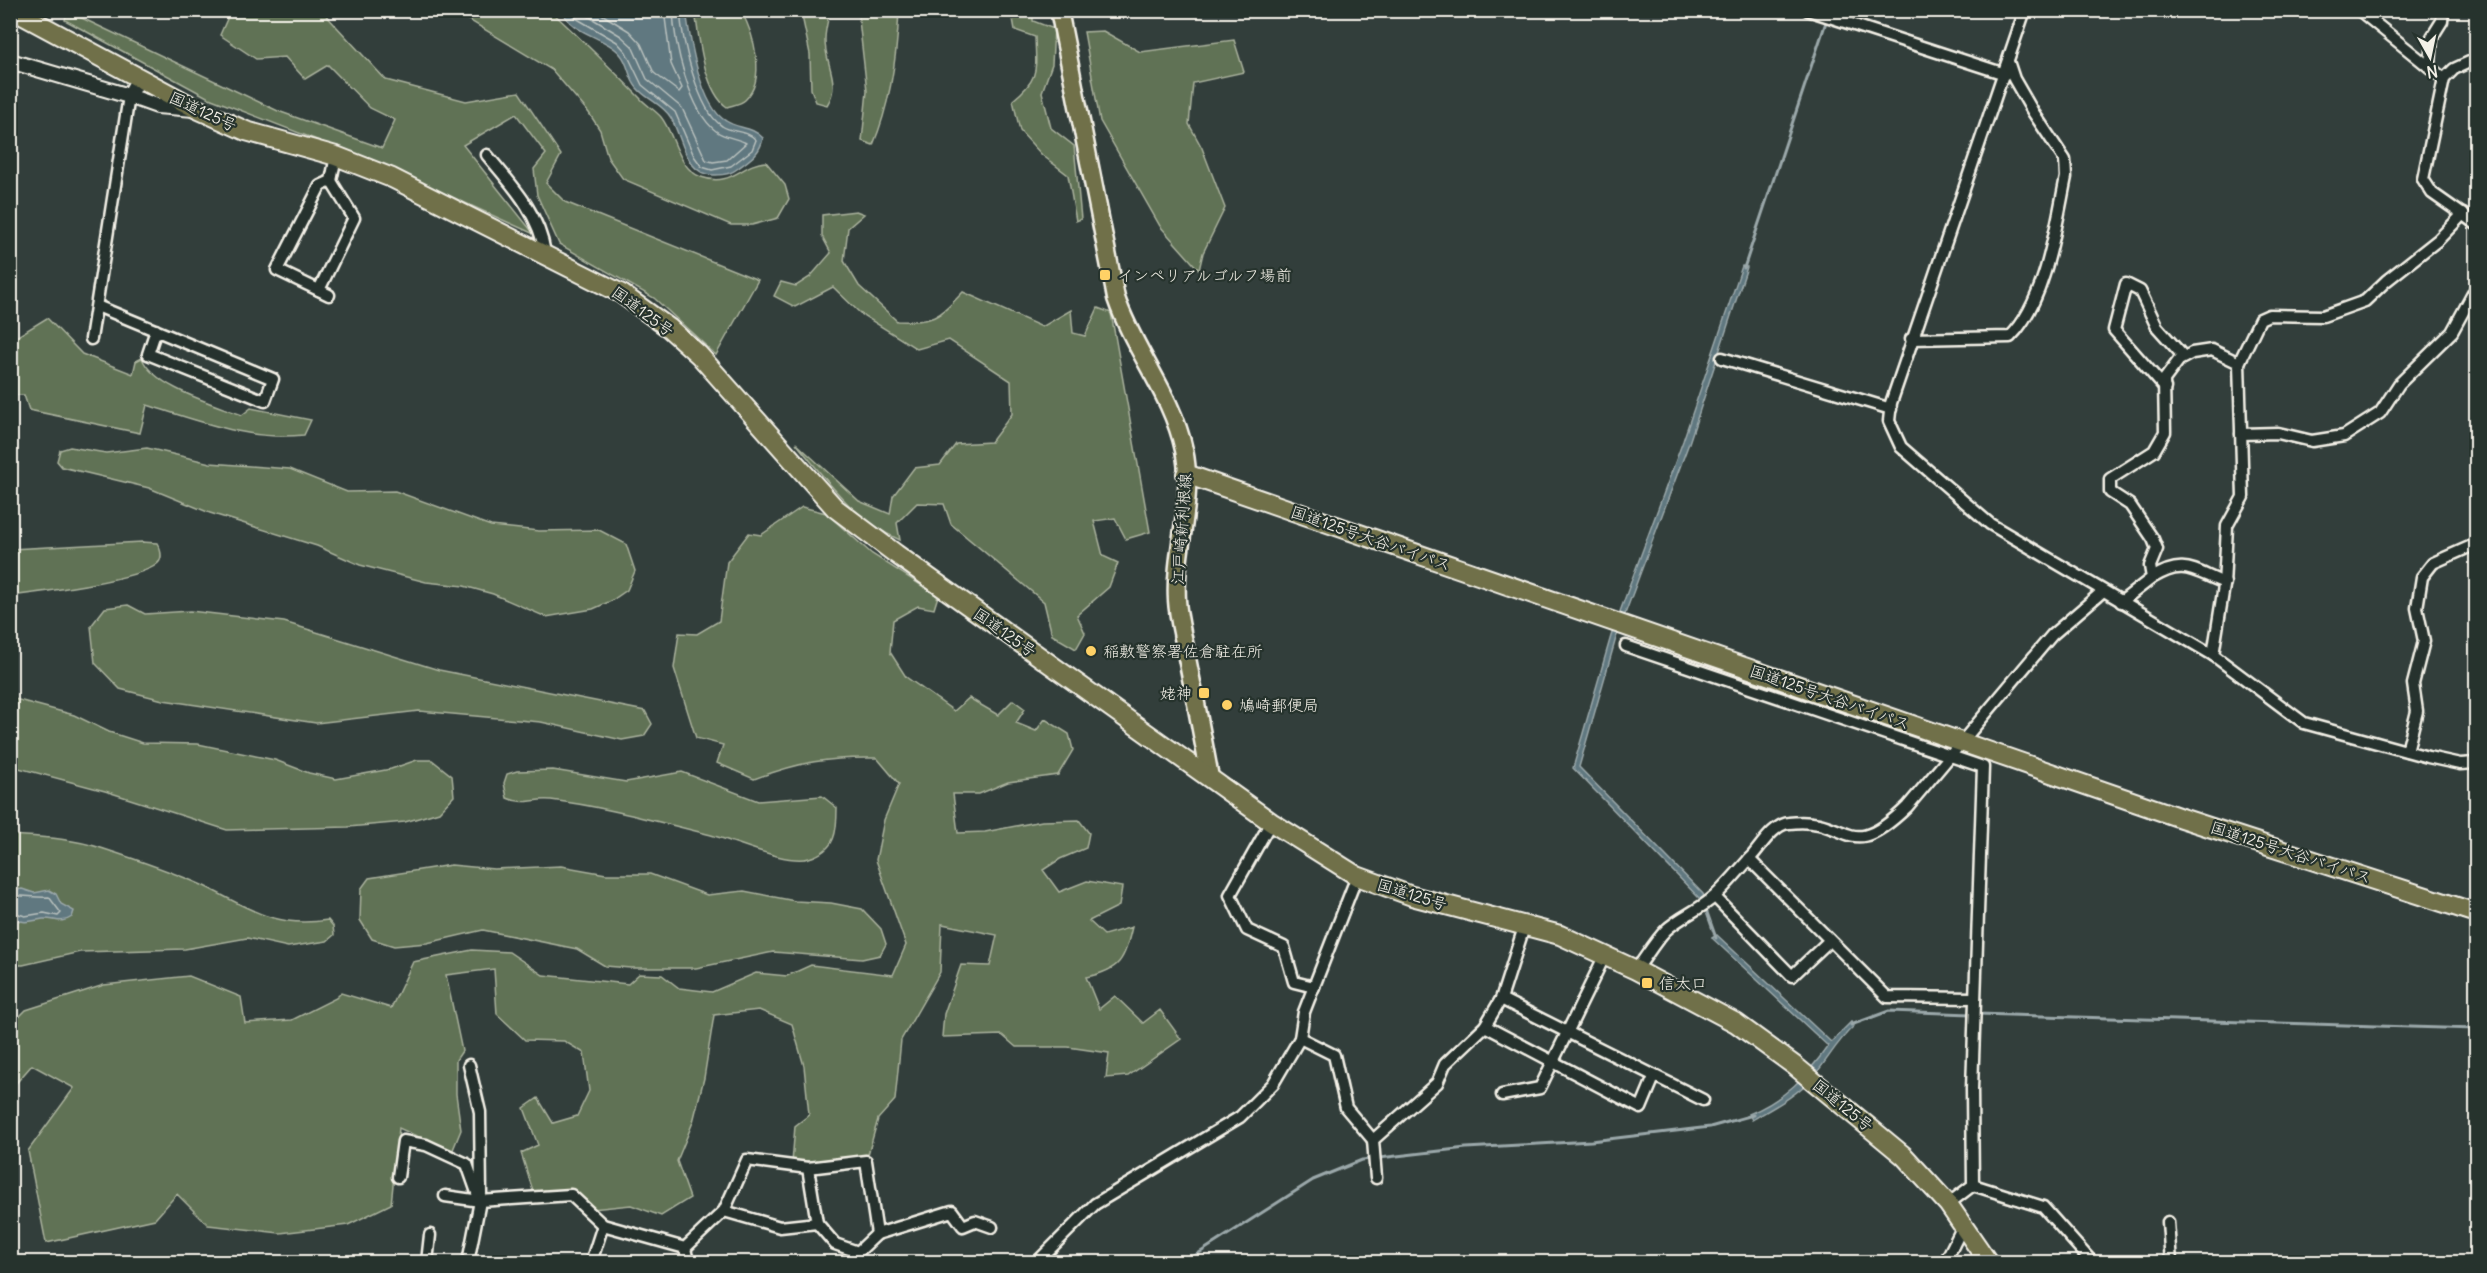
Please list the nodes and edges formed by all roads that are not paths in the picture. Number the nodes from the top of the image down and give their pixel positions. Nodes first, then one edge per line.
1 (13, 10) edge
2 (1059, 10) edge
3 (1808, 10) edge
4 (2025, 10) edge
5 (2359, 10) edge
6 (2443, 10) edge
7 (2476, 59) edge
8 (10, 61) edge
9 (2430, 67) junction
10 (2007, 69) junction
11 (2444, 79) junction
12 (134, 88) junction
13 (487, 155) dead end
14 (336, 156) junction
15 (331, 182) junction
16 (2463, 214) junction
17 (2476, 224) edge
18 (544, 253) junction
19 (2476, 288) edge
20 (97, 306) junction
21 (156, 330) junction
22 (91, 339) dead end
23 (1911, 339) junction
24 (2184, 357) junction
25 (1722, 358) dead end
26 (2239, 363) junction
27 (2165, 388) junction
28 (1891, 409) junction
29 (2241, 434) junction
30 (1186, 474) junction
31 (2476, 544) edge
32 (2152, 578) junction
33 (2224, 583) junction
34 (2102, 592) junction
35 (2121, 602) junction
36 (1626, 646) dead end
37 (2213, 655) junction
38 (1961, 742) junction
39 (2407, 751) junction
40 (1949, 756) junction
41 (2476, 763) edge
42 (1210, 778) junction
43 (1271, 822) junction
44 (1749, 860) junction
45 (1356, 876) junction
46 (1714, 897) junction
47 (2476, 913) edge
48 (1525, 924) junction
49 (1829, 941) junction
50 (1605, 955) junction
51 (1636, 970) junction
52 (1314, 987) junction
53 (1500, 999) junction
54 (1976, 1001) junction
55 (1485, 1026) junction
56 (1566, 1034) junction
57 (1300, 1038) junction
58 (1552, 1062) junction
59 (469, 1065) dead end
60 (1654, 1077) junction
61 (1502, 1095) dead end
62 (1703, 1101) dead end
63 (1373, 1140) junction
64 (808, 1168) junction
65 (398, 1177) dead end
66 (1376, 1178) dead end
67 (1972, 1185) junction
68 (445, 1196) dead end
69 (480, 1201) junction
70 (1948, 1204) junction
71 (724, 1211) junction
72 (2169, 1222) dead end
73 (817, 1223) junction
74 (603, 1225) junction
75 (1963, 1226) junction
76 (992, 1227) dead end
77 (877, 1234) junction
78 (430, 1235) dead end
79 (685, 1248) junction
80 (858, 1252) junction
81 (427, 1263) edge
82 (468, 1263) edge
83 (591, 1263) edge
84 (688, 1263) edge
85 (865, 1263) edge
86 (1037, 1263) edge
87 (1945, 1263) edge
88 (1988, 1263) edge
89 (2092, 1263) edge
90 (2171, 1263) edge

1 - 12 highway, 国道125号
2 - 30 main road, 江戸崎新利根線
3 - 10 street
4 - 10 street
5 - 9 street
6 - 9 street
7 - 11 street
8 - 12 street
9 - 11 street
10 - 23 street
10 - 23 street
11 - 16 street
12 - 14 highway, 国道125号
12 - 20 street
13 - 18 street
14 - 15 street
14 - 18 highway, 国道125号
15 - 15 street
16 - 17 street
16 - 26 street
18 - 42 highway, 国道125号
19 - 29 street
20 - 21 street
20 - 22 street
21 - 21 street
23 - 28 street
24 - 26 street
24 - 27 street
24 - 27 street
25 - 28 street
26 - 29 street
27 - 32 street
28 - 34 street
29 - 33 street
30 - 38 highway, 国道125号大谷バイパス
30 - 42 main road, 江戸崎新利根線
31 - 39 street
32 - 33 street
32 - 35 street
33 - 37 street
34 - 35 street
34 - 38 street
35 - 37 street
36 - 40 street
37 - 39 street
38 - 40 street
38 - 47 highway, 国道125号大谷バイパス
39 - 41 street
40 - 44 street
40 - 54 street
42 - 43 highway, 国道125号
43 - 45 highway, 国道125号
43 - 52 street
44 - 46 street
44 - 49 street
45 - 48 highway, 国道125号
45 - 52 street
46 - 49 street
46 - 51 street
48 - 50 highway, 国道125号
48 - 53 street
49 - 54 street
50 - 51 highway, 国道125号
50 - 56 street
51 - 70 highway, 国道125号
52 - 57 street
53 - 55 street
53 - 56 street
54 - 67 street
55 - 58 street
55 - 63 street
56 - 58 street
56 - 60 street
57 - 63 street
57 - 86 street
58 - 60 street
58 - 61 street
59 - 69 street
60 - 62 street
63 - 66 street
64 - 71 street
64 - 73 street
64 - 77 street
65 - 69 street
67 - 70 street
67 - 89 street
68 - 69 street
69 - 74 street
69 - 82 street
70 - 75 highway, 国道125号
71 - 73 street
71 - 79 street
72 - 90 street
73 - 80 street
74 - 79 street
74 - 83 street
75 - 87 street
75 - 88 highway, 国道125号
76 - 77 street
77 - 80 street
78 - 81 street
79 - 84 street
80 - 85 street

